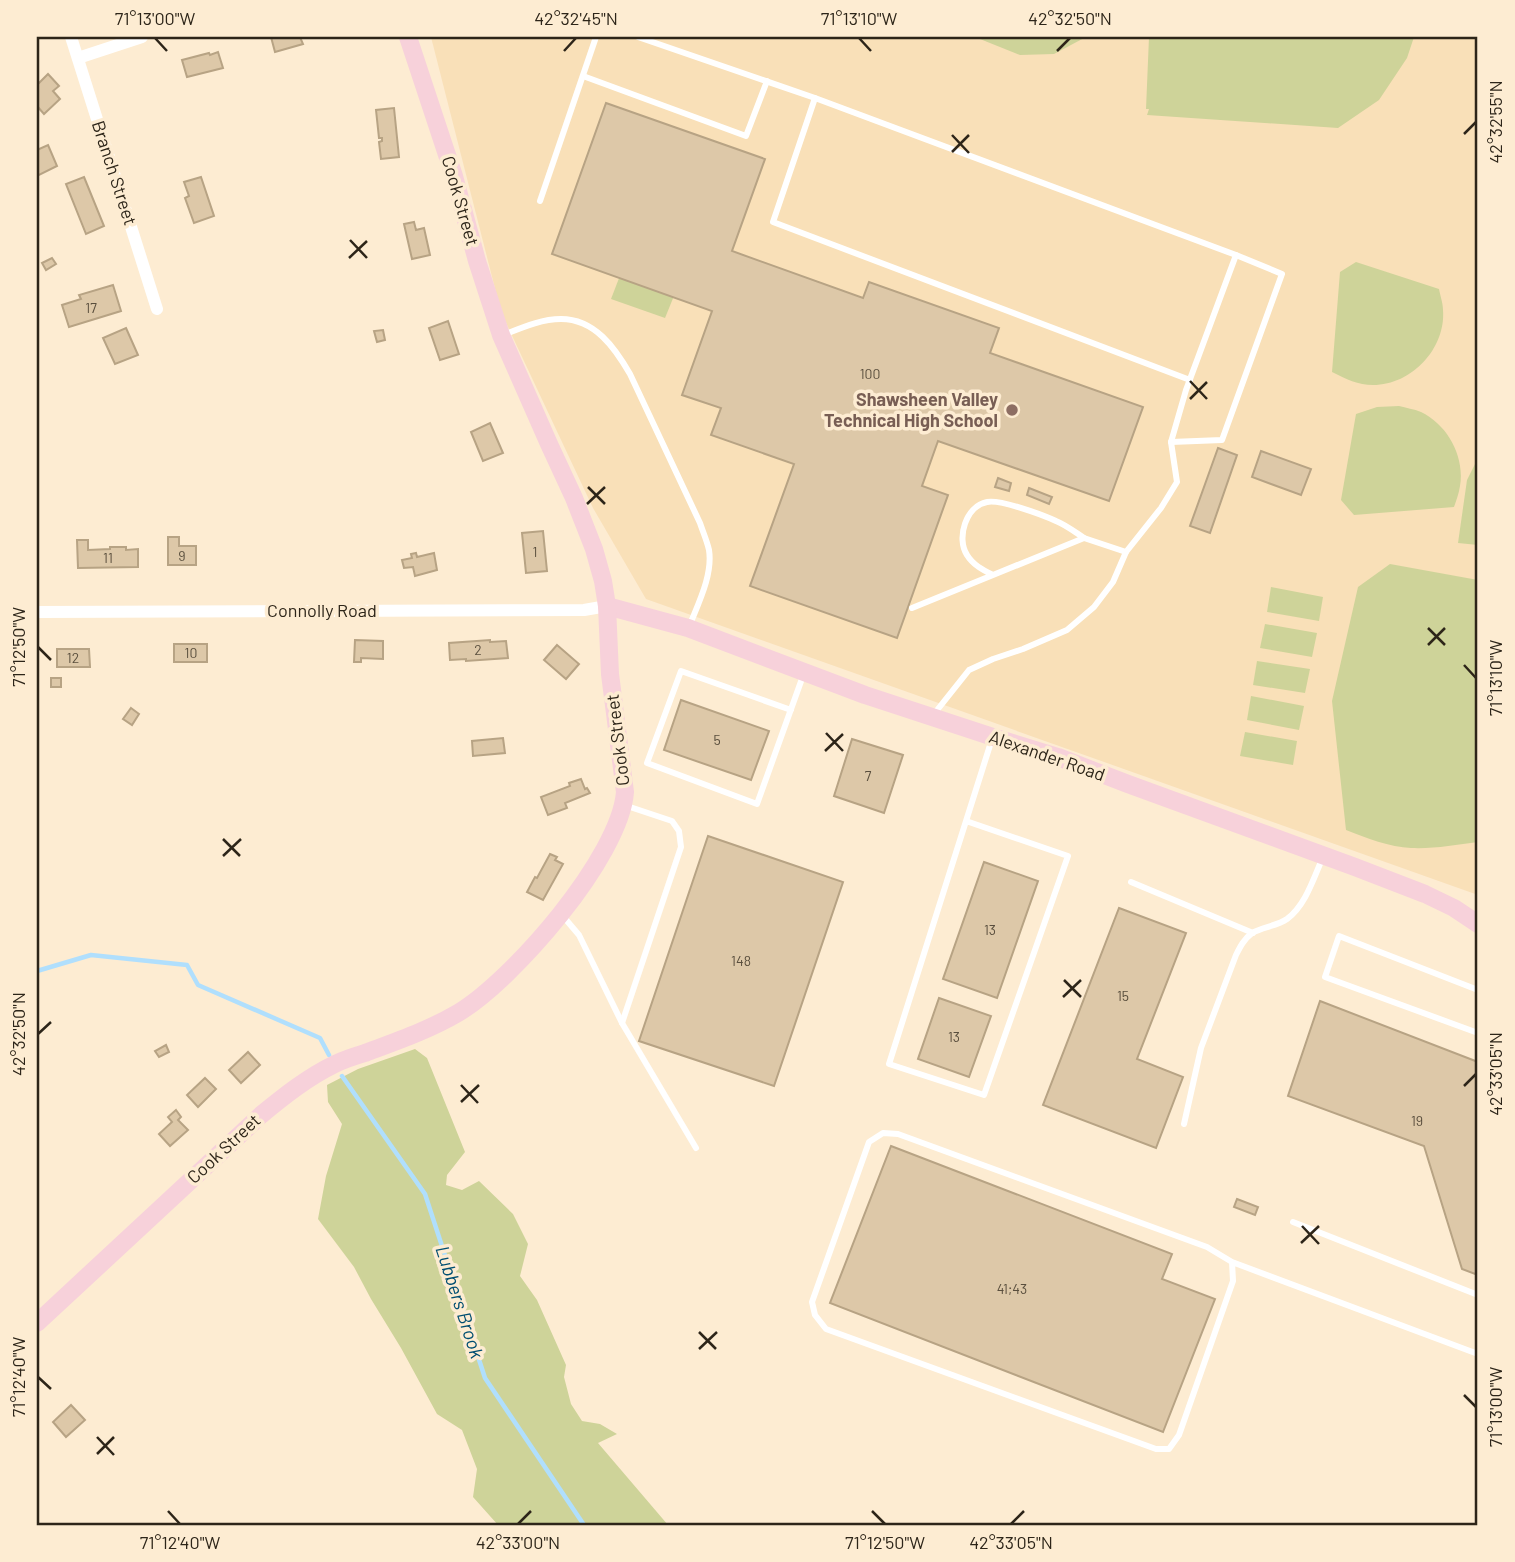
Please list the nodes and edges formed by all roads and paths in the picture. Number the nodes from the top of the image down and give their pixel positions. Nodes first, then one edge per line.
1 (71, 37) edge
2 (142, 37) edge
3 (408, 37) edge
4 (596, 37) edge
5 (638, 37) edge
6 (78, 58) junction
7 (583, 76) junction
8 (767, 81) junction
9 (815, 98) junction
10 (540, 201) dead end
11 (1236, 255) junction
12 (157, 309) dead end
13 (502, 335) junction
14 (1190, 380) junction
15 (1171, 442) junction
16 (1084, 538) junction
17 (1126, 552) junction
18 (993, 575) junction
19 (607, 606) junction
20 (912, 608) dead end
21 (37, 612) edge
22 (688, 628) junction
23 (804, 671) junction
24 (791, 710) junction
25 (932, 717) junction
26 (993, 737) junction
27 (624, 805) junction
28 (966, 821) junction
29 (1324, 855) junction
30 (1132, 882) dead end
31 (561, 913) junction
32 (1478, 924) edge
33 (1253, 933) junction
34 (1478, 990) edge
35 (622, 1023) junction
36 (1478, 1033) edge
37 (1184, 1124) dead end
38 (696, 1148) dead end
39 (1293, 1222) dead end
40 (1231, 1262) junction
41 (1478, 1295) edge
42 (37, 1323) edge
43 (1478, 1354) edge

1 - 6 street, Branch Street
2 - 6 street
3 - 13 street, Cook Street
4 - 7 lane
5 - 8 lane
6 - 12 street, Branch Street
7 - 8 lane
7 - 10 lane
8 - 9 lane
9 - 11 lane
9 - 14 lane
11 - 14 lane
11 - 15 lane
13 - 19 street, Cook Street
13 - 22 lane
14 - 15 lane
15 - 17 lane
16 - 17 lane
16 - 18 lane
16 - 18 lane
17 - 25 lane
18 - 20 lane
19 - 21 street, Connolly Road
19 - 22 street, Alexander Road
19 - 27 street, Cook Street
22 - 23 street, Alexander Road
23 - 24 lane
23 - 25 street, Alexander Road
24 - 24 lane
25 - 26 street, Alexander Road
26 - 28 lane
26 - 29 street, Alexander Road
27 - 31 street, Cook Street
27 - 35 lane
28 - 28 lane
29 - 32 street, Alexander Road
29 - 33 lane
30 - 33 lane
31 - 35 lane
31 - 42 street, Cook Street
33 - 37 lane
34 - 36 lane
35 - 38 lane
39 - 41 lane
40 - 40 lane
40 - 43 lane

